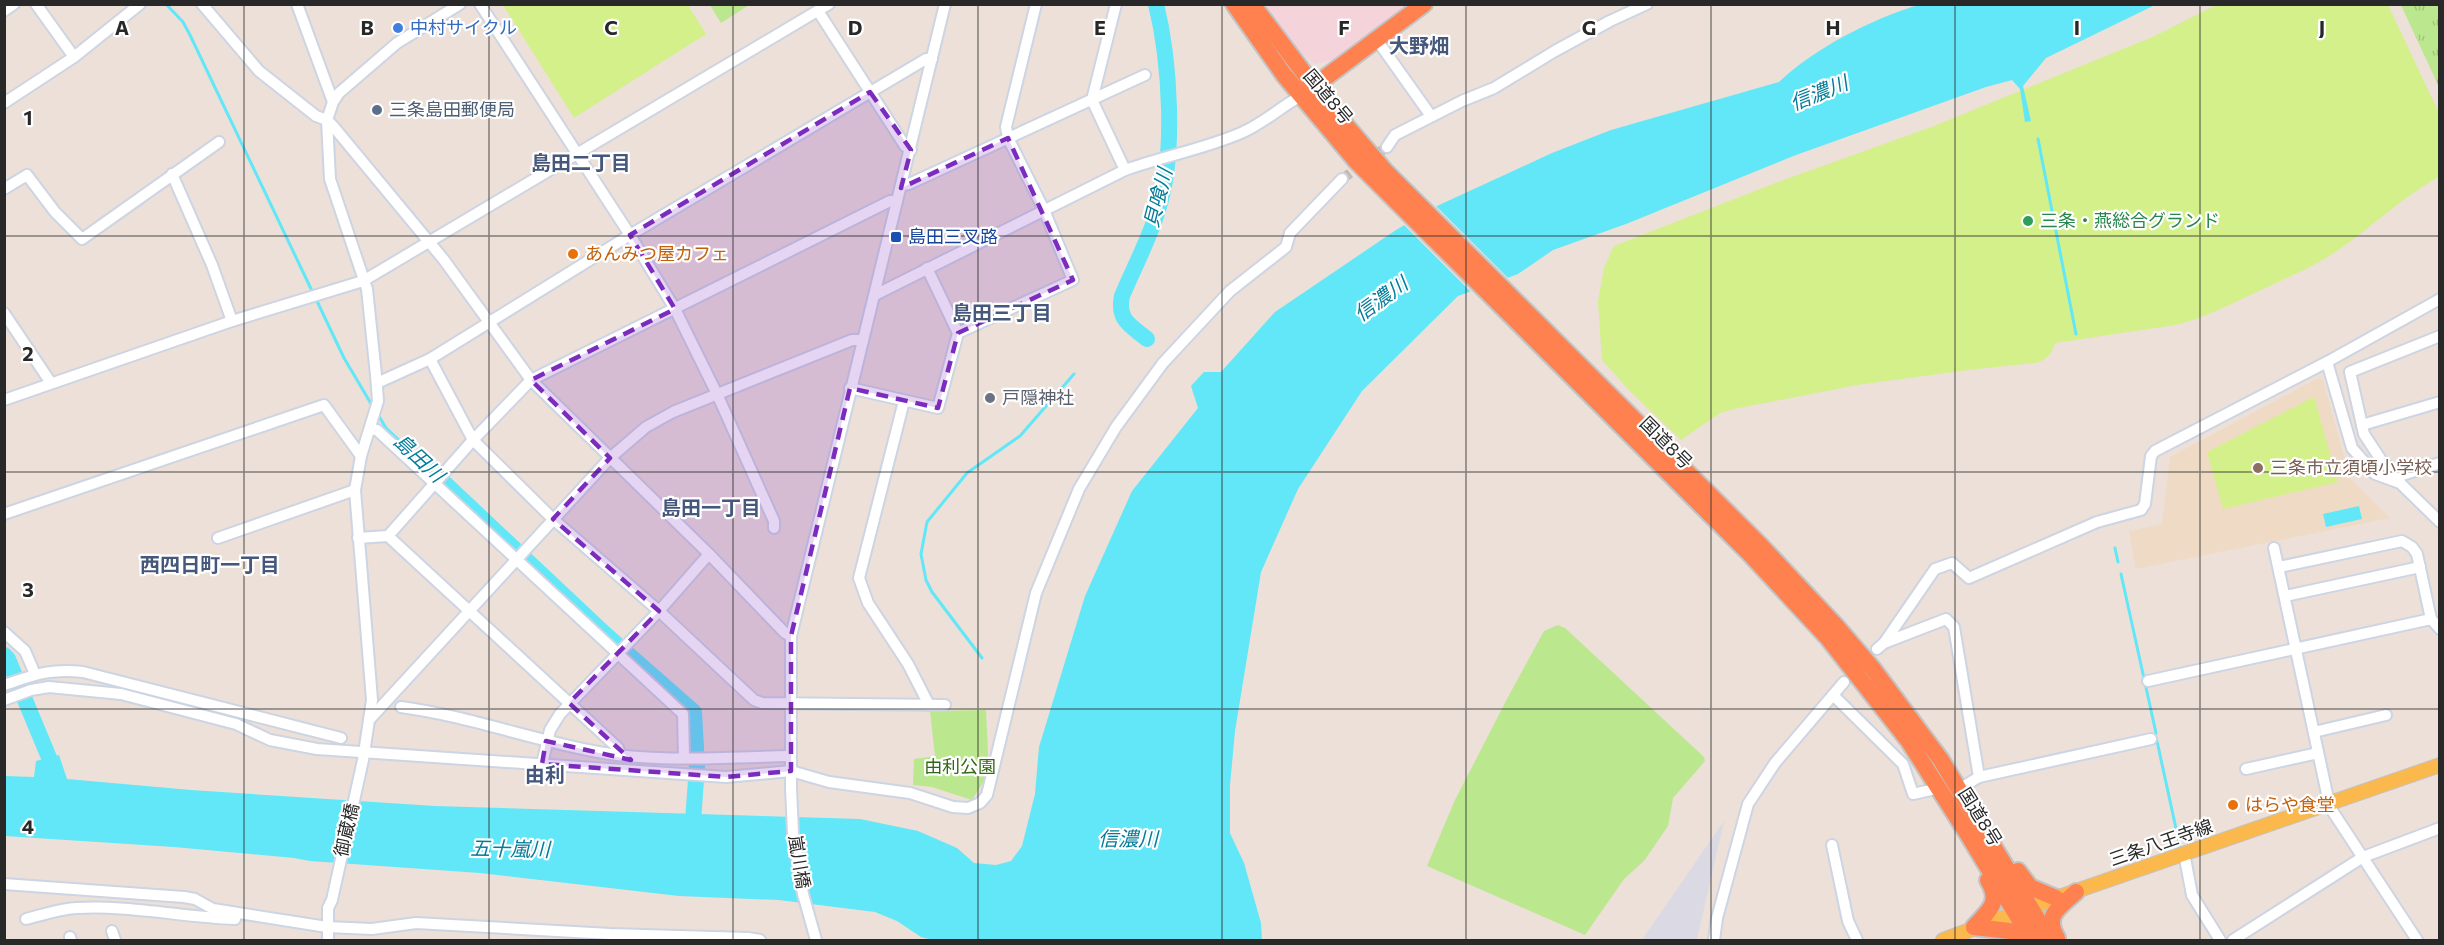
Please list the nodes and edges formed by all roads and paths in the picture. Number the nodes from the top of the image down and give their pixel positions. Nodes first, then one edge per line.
1 (14, 4) edge
2 (36, 4) edge
3 (140, 4) edge
4 (202, 4) edge
5 (297, 4) edge
6 (460, 4) edge
7 (480, 4) edge
8 (829, 4) edge
9 (945, 4) edge
10 (1036, 4) edge
11 (1116, 4) edge
12 (1234, 4) edge
13 (1252, 4) edge
14 (1424, 4) edge
15 (1647, 4) edge
16 (4, 11) edge
17 (818, 11) junction
18 (1377, 40) junction
19 (74, 57) junction
20 (932, 59) junction
21 (1145, 75) dead end
22 (870, 92) junction
23 (1307, 92) junction
24 (1092, 100) junction
25 (333, 102) junction
26 (4, 103) edge
27 (1431, 116) junction
28 (327, 120) junction
29 (1008, 138) junction
30 (219, 142) dead end
31 (1387, 147) tunnel mouth
32 (910, 150) junction
33 (576, 155) junction
34 (1125, 170) junction
35 (172, 174) junction
36 (1342, 179) tunnel mouth
37 (902, 185) junction
38 (4, 189) edge
39 (897, 201) junction
40 (1044, 210) junction
41 (630, 235) junction
42 (429, 242) junction
43 (927, 268) junction
44 (363, 281) junction
45 (875, 295) junction
46 (2439, 299) edge
47 (675, 309) junction
48 (4, 313) edge
49 (232, 321) junction
50 (489, 321) junction
51 (958, 333) junction
52 (2439, 336) edge
53 (863, 340) junction
54 (430, 359) junction
55 (2326, 362) junction
56 (531, 380) junction
57 (377, 382) junction
58 (51, 383) junction
59 (850, 388) junction
60 (717, 394) junction
61 (4, 400) edge
62 (904, 401) junction
63 (2439, 402) edge
64 (2362, 425) junction
65 (369, 429) junction
66 (472, 440) junction
67 (361, 456) junction
68 (610, 458) junction
69 (2439, 462) edge
70 (2400, 479) junction
71 (435, 483) junction
72 (355, 490) junction
73 (4, 514) edge
74 (553, 519) junction
75 (2439, 522) edge
76 (774, 528) dead end
77 (388, 536) junction
78 (218, 538) dead end
79 (358, 538) junction
80 (2274, 548) dead end
81 (710, 555) junction
82 (520, 556) junction
83 (2278, 567) junction
84 (2420, 567) junction
85 (2285, 596) junction
86 (470, 611) junction
87 (659, 611) junction
88 (2431, 619) junction
89 (2439, 629) edge
90 (4, 632) edge
91 (1832, 632) junction
92 (791, 636) junction
93 (2296, 648) junction
94 (617, 652) junction
95 (35, 674) junction
96 (2148, 681) dead end
97 (1844, 682) dead end
98 (4, 685) edge
99 (1833, 696) junction
100 (4, 700) edge
101 (569, 703) junction
102 (791, 703) junction
103 (929, 705) junction
104 (945, 705) dead end
105 (401, 707) dead end
106 (2386, 715) dead end
107 (369, 720) junction
108 (2314, 732) junction
109 (341, 738) dead end
110 (2151, 739) dead end
111 (546, 741) junction
112 (2318, 753) junction
113 (620, 755) junction
114 (364, 756) junction
115 (791, 756) junction
116 (684, 757) junction
117 (542, 764) junction
118 (2439, 765) edge
119 (2246, 769) dead end
120 (791, 771) junction
121 (1979, 777) junction
122 (1940, 788) junction
123 (1959, 789) junction
124 (2330, 803) junction
125 (2439, 828) edge
126 (1967, 833) junction
127 (1992, 843) junction
128 (1832, 845) dead end
129 (2184, 853) junction
130 (2362, 857) junction
131 (4, 884) edge
132 (2076, 891) junction
133 (2056, 898) junction
134 (2023, 910) junction
135 (26, 919) dead end
136 (278, 920) junction
137 (327, 927) junction
138 (1974, 927) junction
139 (816, 938) edge
140 (328, 940) edge
141 (760, 940) edge
142 (1714, 940) edge
143 (1857, 940) edge
144 (1943, 940) edge
145 (2023, 940) edge
146 (2032, 940) edge
147 (2050, 940) edge
148 (2058, 940) edge
149 (2220, 940) edge
150 (2233, 940) edge
151 (2417, 940) edge

1 - 16 street
2 - 19 street
3 - 19 street
4 - 28 street
5 - 25 street
6 - 25 street
7 - 33 street
8 - 17 street
9 - 20 street, 嵐川橋
10 - 29 street
11 - 24 street
12 - 23 highway, 国道8号
13 - 23 highway, 国道8号
14 - 18 highway
15 - 27 street
17 - 22 street
17 - 33 street
18 - 23 highway
18 - 27 street
19 - 26 street
20 - 22 street
20 - 32 street, 嵐川橋
21 - 24 street
22 - 32 street
22 - 41 street
23 - 34 street
23 - 91 highway, 国道8号
24 - 29 street
24 - 34 street
25 - 28 street
27 - 31 street
28 - 42 street
28 - 44 street, 御蔵橋
29 - 37 street
29 - 40 street
30 - 35 street
32 - 37 street, 嵐川橋
33 - 41 street
33 - 42 street
34 - 40 street
35 - 38 street
35 - 49 street
36 - 120 street
37 - 39 street, 嵐川橋
39 - 45 street, 嵐川橋
39 - 47 street
40 - 43 street
40 - 51 street
41 - 47 street
41 - 50 street
42 - 44 street
42 - 50 street
43 - 45 street
43 - 51 street
44 - 49 street
44 - 57 street, 御蔵橋
45 - 53 street, 嵐川橋
46 - 55 street
47 - 56 street
47 - 60 street
48 - 58 street
49 - 58 street
50 - 54 street
50 - 56 street
51 - 62 street
52 - 64 street
53 - 59 street, 嵐川橋
53 - 60 street
54 - 57 street
54 - 66 street
55 - 70 street
55 - 121 street
56 - 66 street
56 - 68 street
57 - 65 street, 御蔵橋
58 - 61 street
59 - 62 street
59 - 92 street, 嵐川橋
60 - 68 street
60 - 76 street
62 - 103 street
63 - 64 street
64 - 70 street
65 - 67 street, 御蔵橋
65 - 71 street
66 - 71 street
66 - 74 street
67 - 72 street, 御蔵橋
67 - 73 street
68 - 74 street
68 - 81 street
69 - 70 street
70 - 75 street
71 - 77 street
71 - 82 street
72 - 78 street
72 - 79 street, 御蔵橋
74 - 82 street
74 - 87 street
77 - 79 street
77 - 86 street
79 - 107 street, 御蔵橋
80 - 83 street
81 - 87 street
81 - 92 street
82 - 86 street
82 - 94 street
83 - 84 street
83 - 85 street
84 - 85 street
84 - 88 street
85 - 93 street
86 - 101 street
86 - 107 street
87 - 94 street
87 - 102 street
88 - 89 street
88 - 93 street
90 - 95 street
91 - 122 highway, 国道8号
91 - 123 highway, 国道8号
92 - 102 street, 嵐川橋
93 - 96 street
93 - 108 street
94 - 101 street
94 - 116 street
95 - 98 street
95 - 109 street
97 - 99 street
99 - 122 street
99 - 142 street
100 - 114 street
101 - 111 street
101 - 113 street
102 - 103 street
102 - 115 street, 嵐川橋
103 - 104 street
105 - 111 street
106 - 108 street
107 - 114 street, 御蔵橋
108 - 112 street
110 - 121 street
111 - 113 street
111 - 117 street
112 - 119 street
112 - 124 street
113 - 116 street
114 - 117 street
114 - 137 street, 御蔵橋
115 - 116 street
115 - 120 street, 嵐川橋
117 - 120 street
118 - 124 main road, 三条八王寺線
120 - 139 street, 嵐川橋
121 - 123 street
122 - 126 highway, 国道8号
123 - 127 highway, 国道8号
124 - 129 main road, 三条八王寺線
124 - 130 street
125 - 130 street
126 - 134 highway, 国道8号
126 - 138 highway
127 - 133 highway
127 - 134 highway, 国道8号
128 - 143 street
129 - 132 main road, 三条八王寺線
129 - 149 street
130 - 150 street
130 - 151 street
131 - 136 street
132 - 133 main road, 三条八王寺線
132 - 148 highway
133 - 134 main road, 三条八王寺線
134 - 138 main road, 三条八王寺線
134 - 146 highway, 国道8号
134 - 147 highway, 国道8号
135 - 136 street
136 - 137 street
137 - 140 street, 御蔵橋
137 - 141 street
138 - 144 main road, 三条八王寺線
138 - 145 highway

